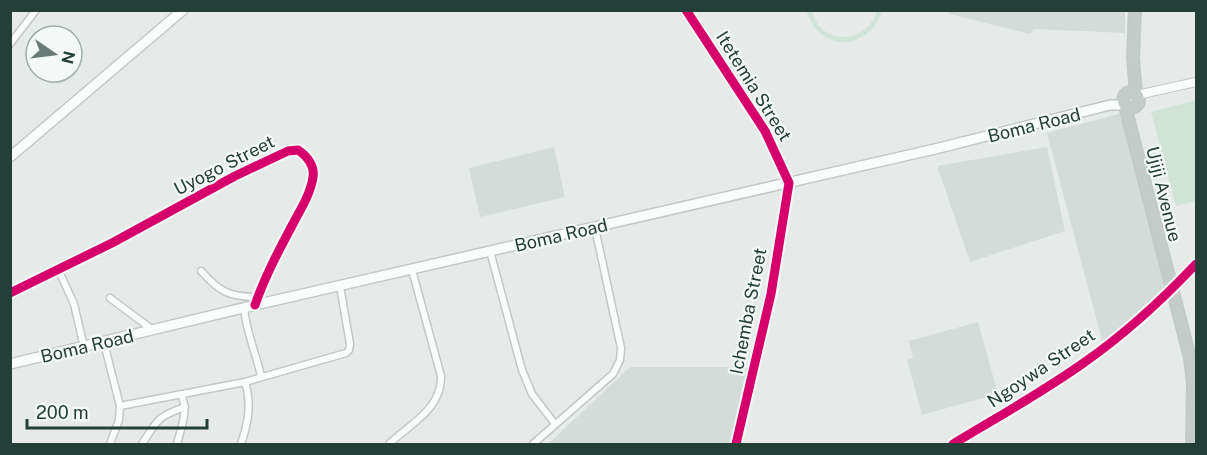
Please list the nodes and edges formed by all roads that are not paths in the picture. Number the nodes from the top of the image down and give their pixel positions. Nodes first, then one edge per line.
1 (36, 10) edge
2 (183, 10) edge
3 (686, 10) edge
4 (1135, 10) edge
5 (10, 44) edge
6 (1197, 82) edge
7 (1131, 100) junction
8 (10, 157) edge
9 (789, 183) junction
10 (595, 228) junction
11 (490, 251) junction
12 (1197, 264) edge
13 (58, 269) junction
14 (412, 270) junction
15 (201, 271) dead end
16 (340, 286) junction
17 (1172, 290) junction
18 (10, 293) edge
19 (110, 298) dead end
20 (256, 301) junction
21 (244, 308) junction
22 (153, 331) junction
23 (104, 343) junction
24 (84, 347) junction
25 (10, 364) edge
26 (261, 376) junction
27 (245, 382) junction
28 (182, 396) junction
29 (120, 406) junction
30 (185, 407) junction
31 (555, 424) junction
32 (111, 441) edge
33 (118, 444) edge
34 (142, 444) edge
35 (177, 444) edge
36 (241, 444) edge
37 (389, 444) edge
38 (533, 444) edge
39 (736, 444) edge
40 (953, 444) edge
41 (1192, 444) edge

1 - 5 street
2 - 8 main road
3 - 9 street, Itetemia Street
4 - 7 highway
6 - 7 street
7 - 9 main road, Boma Road
7 - 17 highway, Ujiji Avenue
9 - 10 main road, Boma Road
9 - 39 street, Ichemba Street
10 - 11 main road, Boma Road
10 - 31 street
11 - 14 main road, Boma Road
11 - 31 street
12 - 17 street, Ngoywa Street
13 - 18 street, Uyogo Street
13 - 20 street, Uyogo Street
13 - 24 street
14 - 16 main road, Boma Road
14 - 37 street
15 - 20 street
16 - 20 main road, Boma Road
16 - 26 street
17 - 40 street, Ngoywa Street
17 - 41 highway, Ujiji Avenue
19 - 22 street
20 - 21 main road, Boma Road
21 - 22 main road, Boma Road
21 - 26 street
22 - 23 main road, Boma Road
23 - 24 main road, Boma Road
23 - 29 street
24 - 25 main road, Boma Road
26 - 27 street
27 - 28 street
27 - 36 street
28 - 29 street
28 - 30 street
29 - 32 street
30 - 34 street
30 - 35 street
31 - 38 street
32 - 33 street

